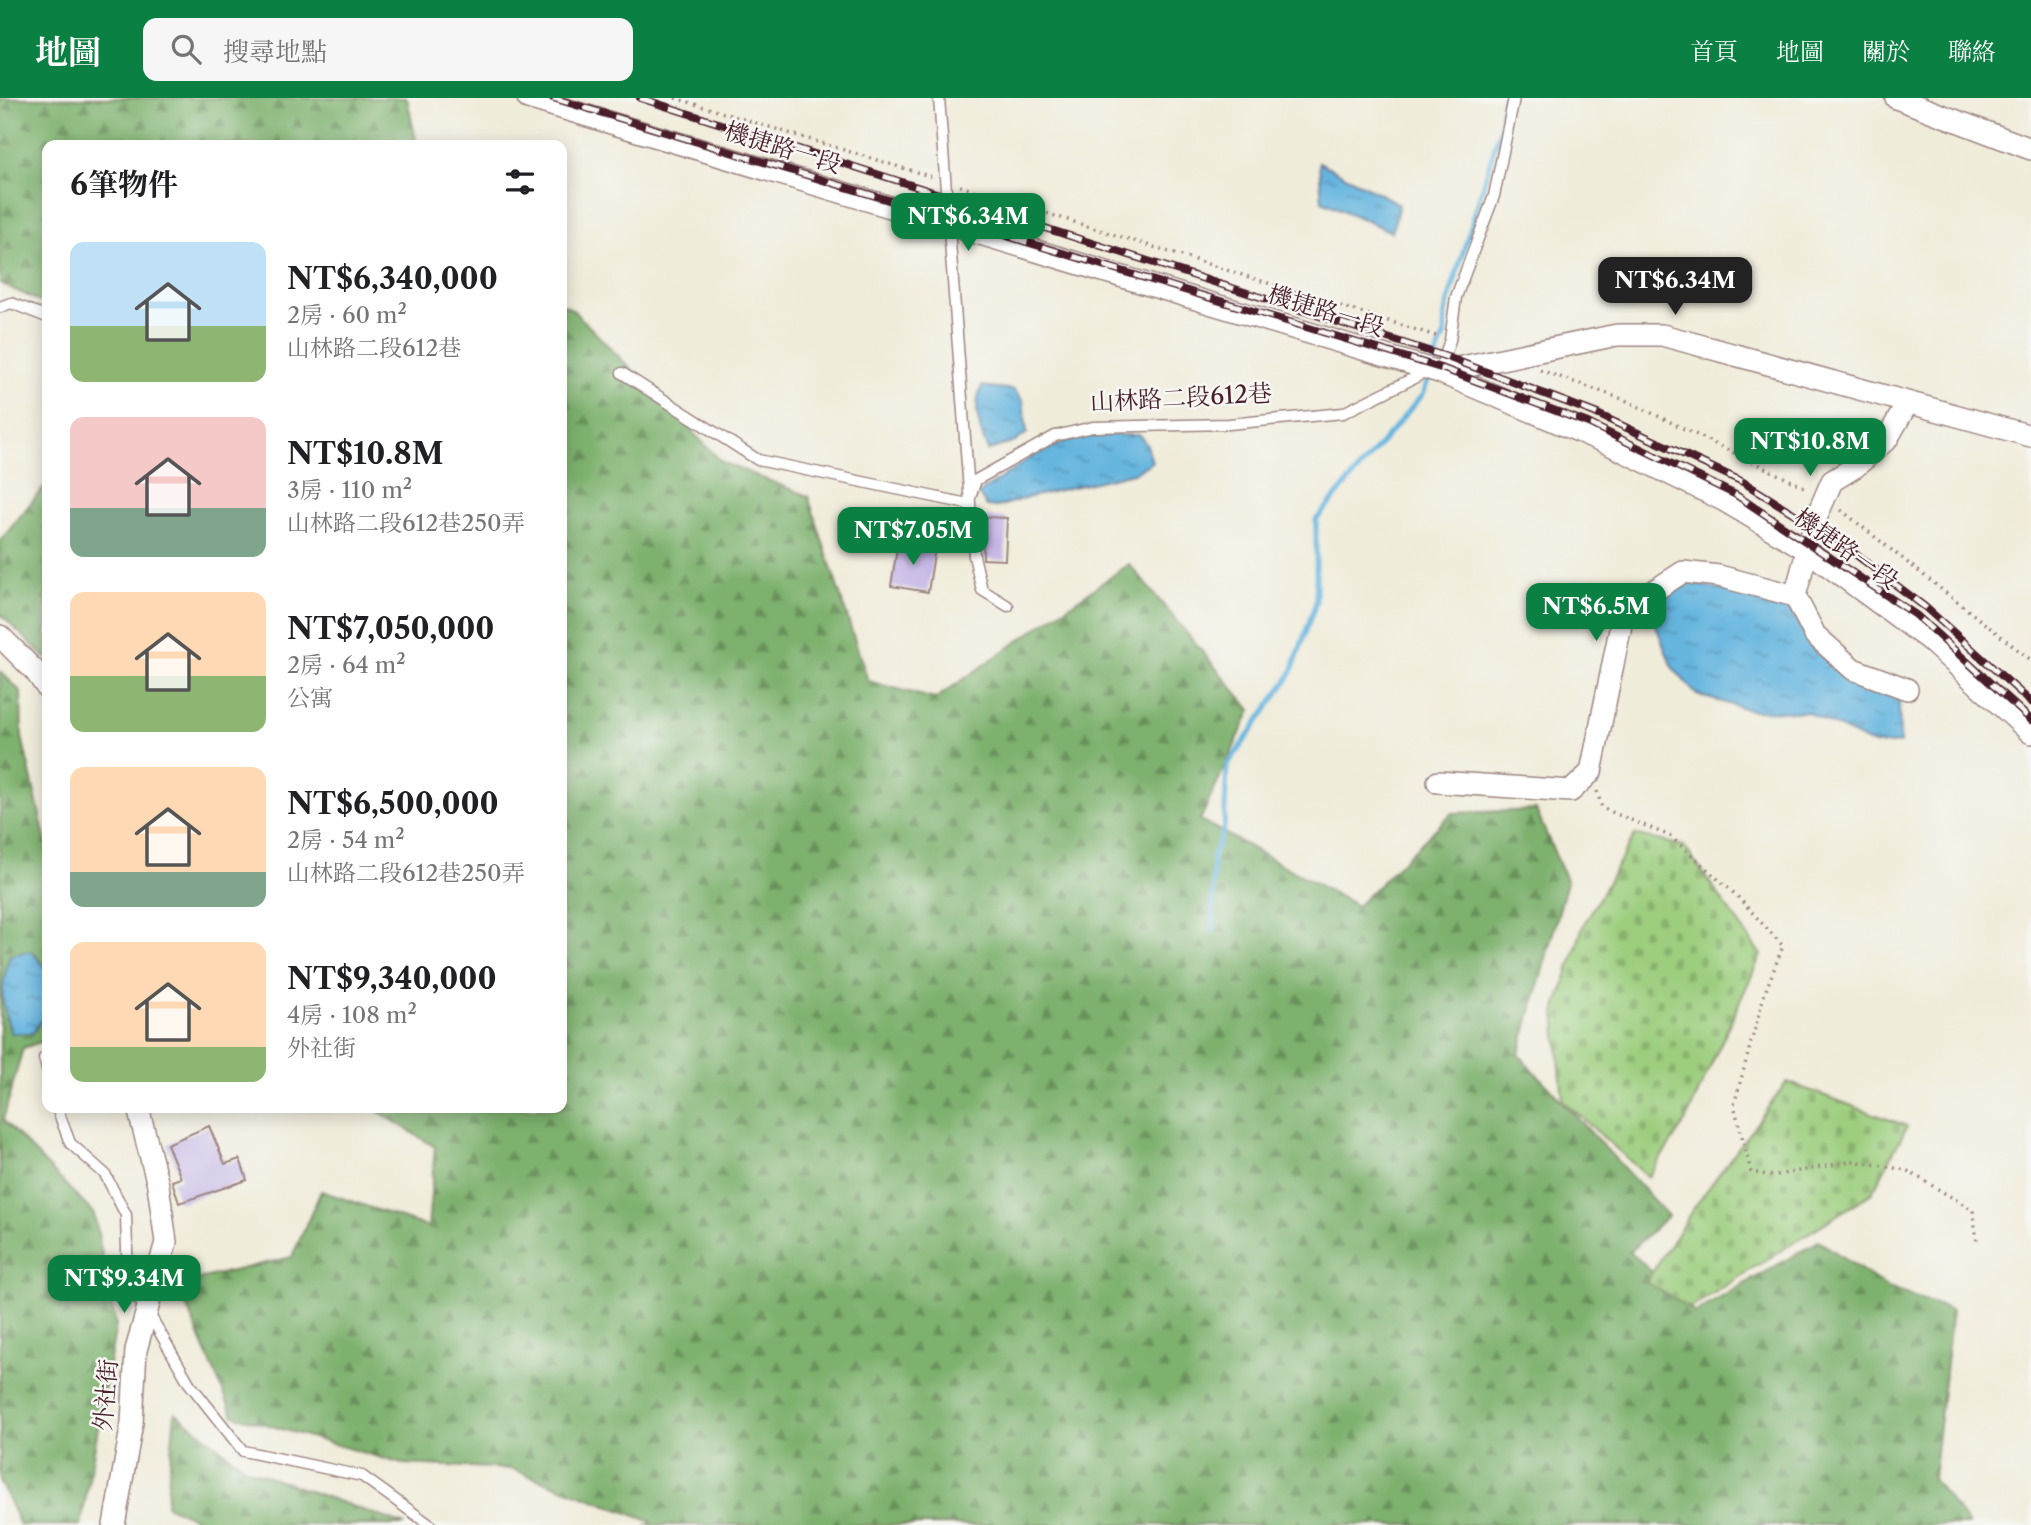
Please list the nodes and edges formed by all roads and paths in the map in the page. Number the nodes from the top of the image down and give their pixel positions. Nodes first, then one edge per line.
1 (528, 98) edge
2 (675, 98) edge
3 (939, 98) edge
4 (1514, 98) edge
5 (1896, 98) edge
6 (2031, 149) edge
7 (946, 182) junction
8 (950, 226) junction
9 (0, 307) edge
10 (42, 315) edge
11 (1431, 334) dead end
12 (1507, 358) junction
13 (1430, 372) junction
14 (622, 373) dead end
15 (1907, 404) junction
16 (2031, 436) edge
17 (1825, 498) junction
18 (968, 504) junction
19 (1807, 550) junction
20 (1795, 596) junction
21 (1008, 606) dead end
22 (0, 636) edge
23 (2031, 660) edge
24 (42, 681) edge
25 (1907, 689) dead end
26 (2031, 733) edge
27 (1591, 772) junction
28 (1438, 782) dead end
29 (59, 1113) edge
30 (139, 1113) edge
31 (1977, 1242) dead end
32 (147, 1310) junction
33 (114, 1525) edge
34 (430, 1525) edge

1 - 8 street, 機捷路一段
2 - 7 path, 機捷路一段
3 - 7 lane
4 - 13 lane
5 - 6 street
7 - 8 lane
7 - 11 path, 機捷路一段
8 - 13 street, 機捷路一段
8 - 18 lane
9 - 10 lane
12 - 13 street, 山林路二段612巷
12 - 15 street, 山林路二段612巷
12 - 17 path, 機捷路一段
13 - 18 lane, 山林路二段612巷
13 - 19 street, 機捷路一段
14 - 18 lane
15 - 16 street, 山林路二段612巷
15 - 17 street
17 - 19 street
17 - 23 path, 機捷路一段
18 - 21 lane
19 - 20 street
19 - 26 street, 機捷路一段
20 - 25 street
20 - 27 street
22 - 24 street
27 - 28 street
27 - 31 path
29 - 32 lane
30 - 32 street, 外社街
32 - 33 street, 外社街
32 - 34 lane

